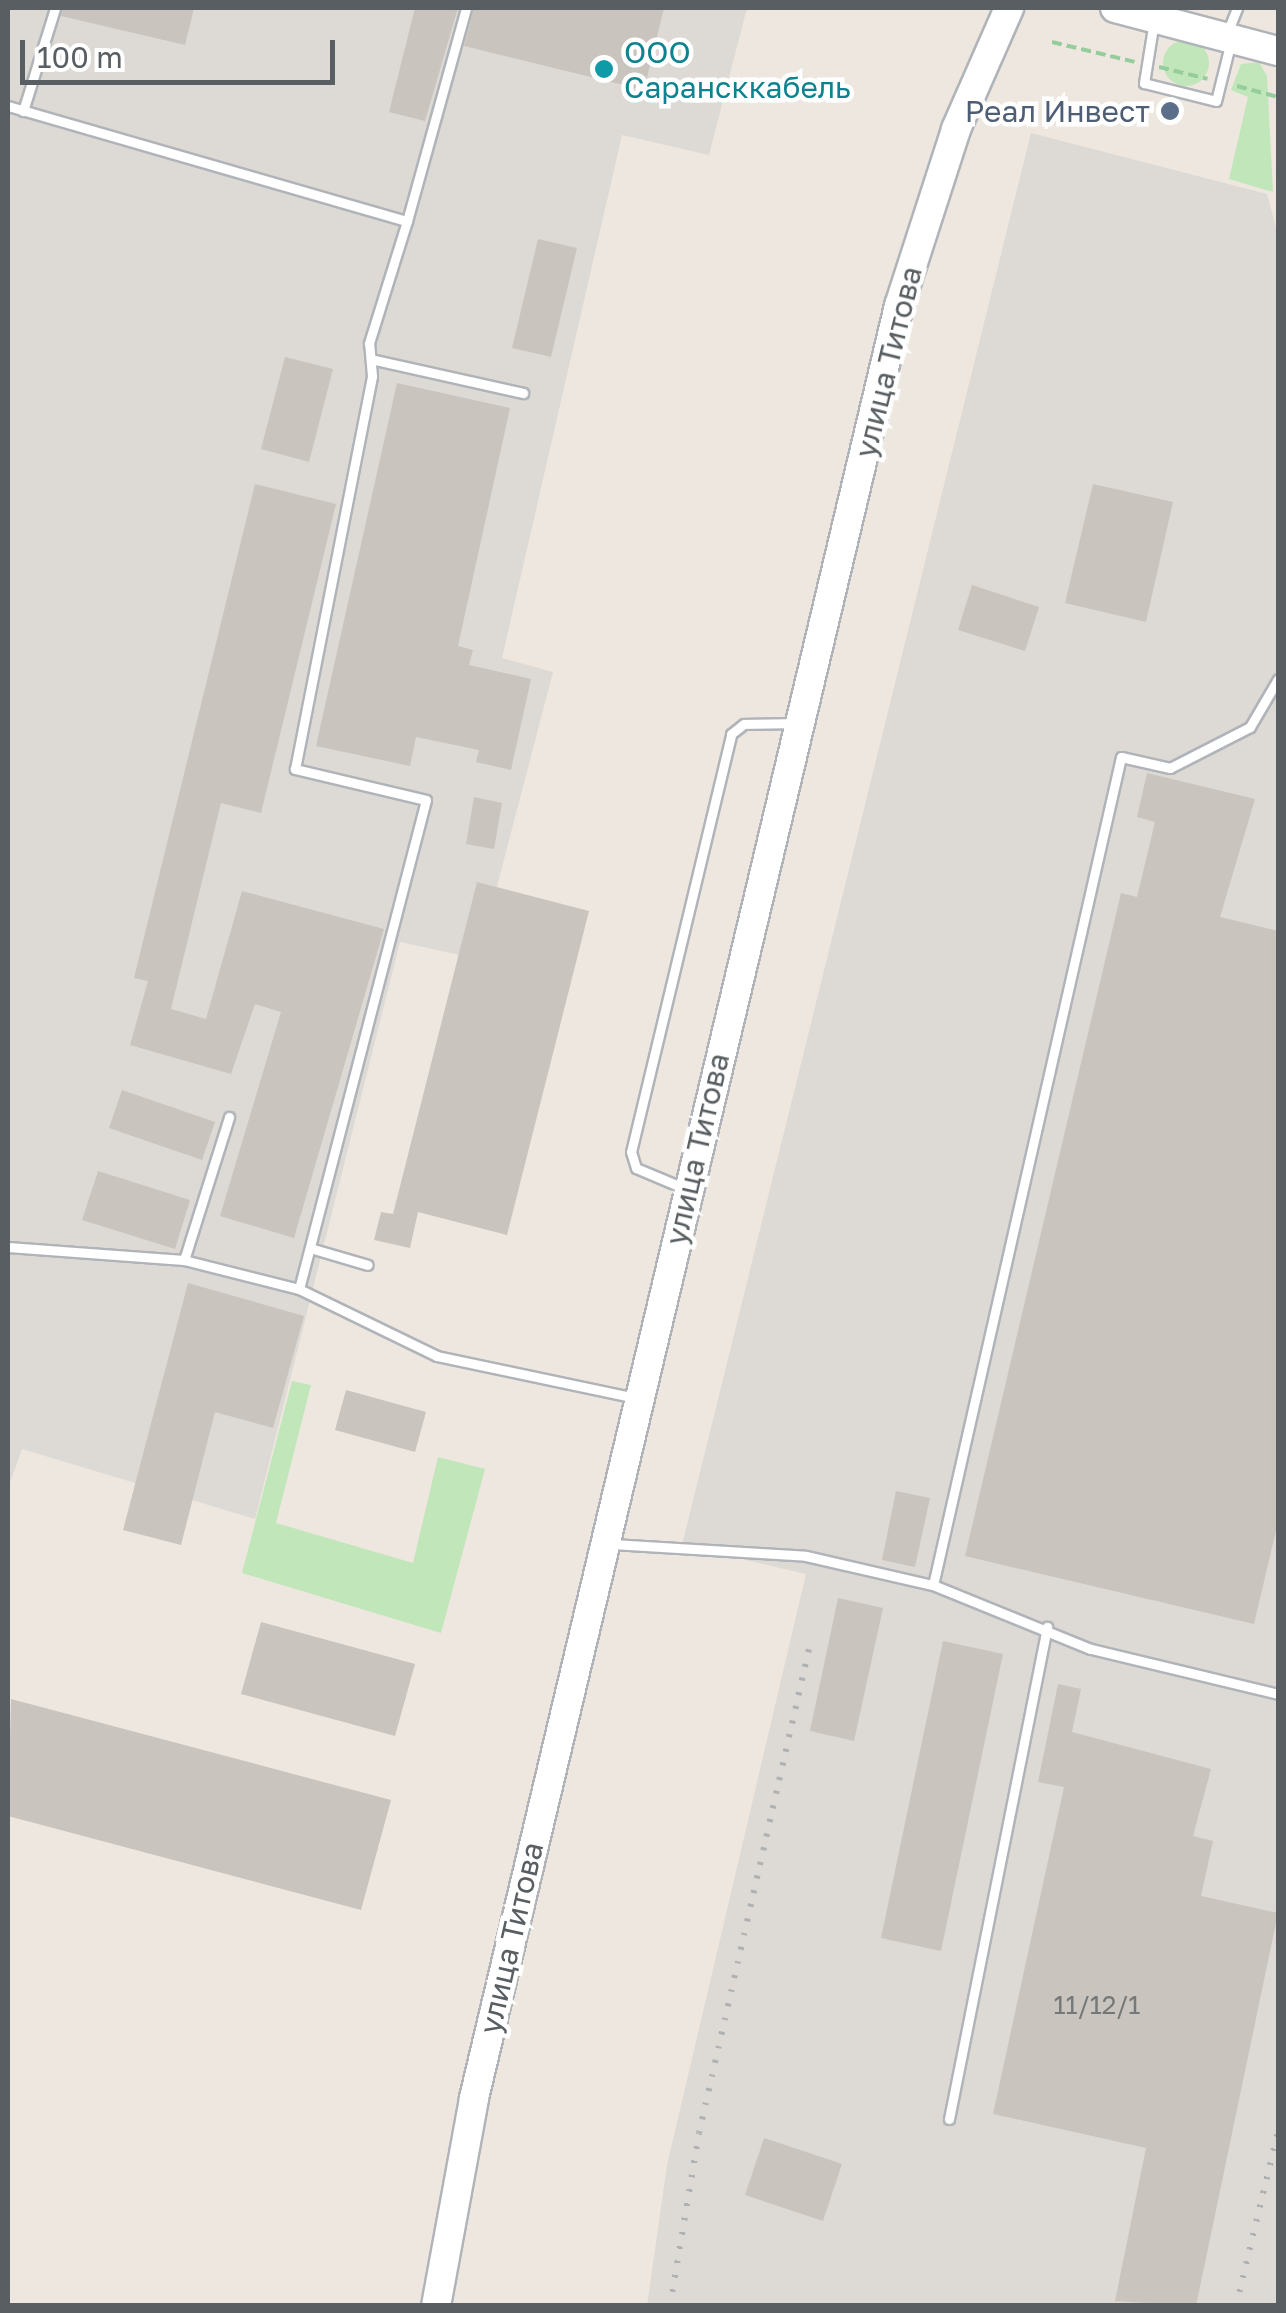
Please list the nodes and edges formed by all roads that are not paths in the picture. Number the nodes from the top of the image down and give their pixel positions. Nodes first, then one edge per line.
1 (55, 8) edge
2 (466, 8) edge
3 (1009, 8) edge
4 (1115, 8) edge
5 (1237, 8) edge
6 (1155, 18) junction
7 (1228, 38) junction
8 (1278, 51) edge
9 (8, 106) edge
10 (23, 111) junction
11 (407, 221) junction
12 (371, 359) junction
13 (523, 394) dead end
14 (1278, 680) edge
15 (799, 724) junction
16 (229, 1117) dead end
17 (687, 1190) junction
18 (8, 1248) edge
19 (310, 1248) junction
20 (184, 1260) junction
21 (368, 1265) dead end
22 (299, 1289) junction
23 (638, 1398) junction
24 (604, 1544) junction
25 (933, 1585) junction
26 (1047, 1627) junction
27 (1278, 1694) edge
28 (949, 2119) dead end
29 (436, 2306) edge

1 - 10 lane
2 - 11 lane
3 - 15 main road, улица Титова
4 - 6 main road
5 - 7 lane
6 - 7 main road
6 - 7 lane
7 - 8 main road
9 - 10 lane
10 - 11 lane
11 - 12 lane
12 - 13 lane
12 - 19 lane
14 - 25 lane
15 - 17 main road, улица Титова
15 - 17 lane
16 - 20 lane
17 - 23 main road, улица Титова
18 - 20 lane
19 - 21 lane
19 - 22 lane
20 - 22 lane
22 - 23 lane
23 - 24 main road, улица Титова
24 - 25 lane
24 - 29 main road, улица Титова
25 - 26 lane
26 - 27 lane
26 - 28 lane

